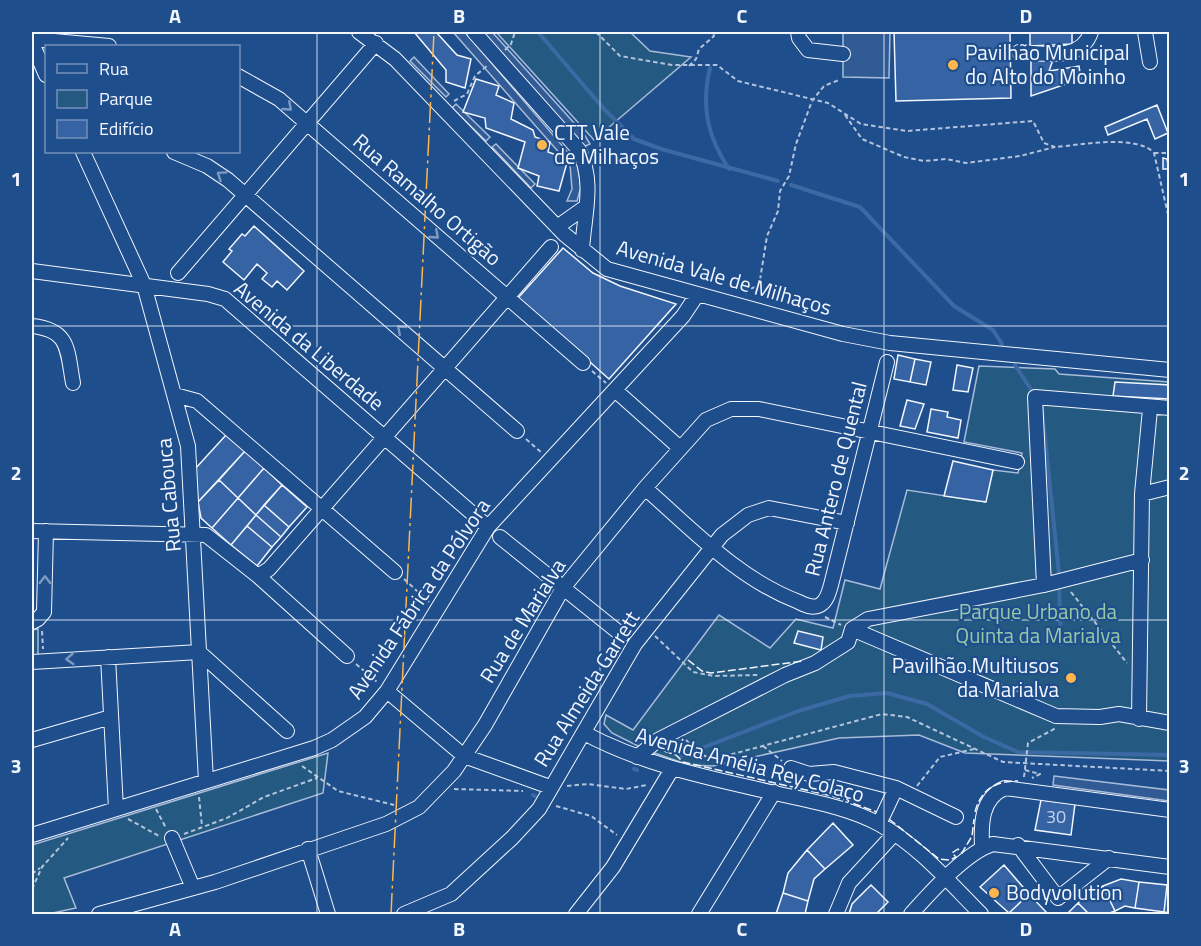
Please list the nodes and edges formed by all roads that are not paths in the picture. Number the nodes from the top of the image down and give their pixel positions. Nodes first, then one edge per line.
1 (359, 32) edge
2 (474, 32) edge
3 (798, 32) edge
4 (1091, 32) edge
5 (1145, 32) edge
6 (32, 41) edge
7 (376, 43) junction
8 (94, 45) edge
9 (1019, 51) dead end
10 (843, 54) dead end
11 (1150, 62) dead end
12 (45, 73) edge
13 (240, 77) edge
14 (306, 123) junction
15 (83, 153) edge
16 (176, 153) edge
17 (244, 194) junction
18 (584, 208) junction
19 (557, 227) junction
20 (551, 247) dead end
21 (582, 250) junction
22 (32, 271) edge
23 (178, 273) dead end
24 (144, 285) junction
25 (697, 295) junction
26 (506, 297) junction
27 (32, 326) edge
28 (887, 362) dead end
29 (583, 363) road end
30 (445, 367) junction
31 (1170, 370) edge
32 (73, 383) dead end
33 (615, 390) junction
34 (176, 395) junction
35 (1170, 408) edge
36 (1150, 409) junction
37 (517, 431) road end
38 (871, 432) junction
39 (385, 436) junction
40 (680, 448) junction
41 (1017, 462) dead end
42 (1170, 487) edge
43 (645, 488) junction
44 (1142, 494) junction
45 (322, 508) junction
46 (847, 523) junction
47 (488, 527) junction
48 (39, 531) edge
49 (194, 533) junction
50 (500, 537) dead end
51 (712, 546) junction
52 (1142, 560) junction
53 (395, 572) road end
54 (258, 576) junction
55 (1053, 583) junction
56 (563, 588) junction
57 (37, 619) edge
58 (852, 629) junction
59 (622, 635) dead end
60 (199, 652) junction
61 (347, 656) road end
62 (108, 657) junction
63 (37, 661) edge
64 (387, 691) junction
65 (111, 717) junction
66 (1139, 719) junction
67 (1170, 723) edge
68 (287, 731) dead end
69 (584, 733) junction
70 (32, 740) edge
71 (464, 756) junction
72 (637, 757) junction
73 (791, 768) road end
74 (672, 769) junction
75 (206, 781) junction
76 (550, 787) junction
77 (896, 788) junction
78 (774, 792) junction
79 (1170, 810) edge
80 (118, 815) junction
81 (956, 817) dead end
82 (879, 824) junction
83 (894, 834) junction
84 (32, 835) edge
85 (171, 838) road end
86 (1018, 845) junction
87 (982, 847) junction
88 (308, 849) junction
89 (1082, 854) junction
90 (1108, 858) junction
91 (1170, 867) edge
92 (946, 879) junction
93 (1077, 883) junction
94 (193, 888) junction
95 (142, 909) edge
96 (99, 915) edge
97 (328, 915) edge
98 (404, 915) edge
99 (576, 915) edge
100 (699, 915) edge
101 (836, 915) edge
102 (911, 915) edge
103 (981, 915) edge

1 - 7 street, Avenida Vale de Milhaços
2 - 18 street
3 - 10 street
4 - 9 street
5 - 11 street
6 - 8 street
6 - 12 street
7 - 14 street
7 - 19 street, Avenida Vale de Milhaços
13 -> 14 street, Rua Ramalho Ortigão
14 - 17 street
14 -> 26 street, Rua Ramalho Ortigão
15 - 24 street, Rua Cabouca
17 -> 16 street
17 - 23 street
30 -> 17 street
18 - 19 street
18 - 21 street
19 - 21 street, Avenida Vale de Milhaços
20 - 26 street
21 - 25 street, Avenida Vale de Milhaços
22 - 24 street, Avenida da Liberdade
24 - 34 street, Rua Cabouca
24 - 39 street, Avenida da Liberdade
25 - 31 street, Avenida Vale de Milhaços
25 - 33 street, Avenida Fábrica da Pólvora
26 - 29 street, Rua Ramalho Ortigão
26 - 30 street
27 - 32 street
28 - 38 street, Rua Antero de Quental
30 - 37 street
30 - 39 street
33 - 40 street
33 - 47 street, Avenida Fábrica da Pólvora
34 - 45 street
34 - 49 street, Rua Cabouca
35 - 36 street
36 - 44 street
36 - 55 street
38 - 40 street, Rua de Marialva
38 - 41 street, Rua de Marialva
38 - 46 street, Rua Antero de Quental
39 - 45 street
39 - 47 street, Avenida da Liberdade
40 - 43 street, Rua de Marialva
42 - 44 street
43 - 51 street, Rua Antero de Quental
43 - 56 street, Rua de Marialva
44 - 52 street
45 - 53 street
45 - 54 street
46 - 51 street, Rua Almeida Garrett
46 - 51 street, Rua Antero de Quental
47 - 64 street, Avenida Fábrica da Pólvora
48 - 49 street
57 -> 48 street
49 - 54 street
49 - 60 street, Rua Cabouca
50 - 56 street
51 - 69 street, Rua Almeida Garrett
52 - 55 street
52 - 66 street
54 - 61 street
55 - 58 street
56 - 59 street
56 - 71 street, Rua de Marialva
58 - 66 street
58 - 72 street
60 - 62 street
60 - 68 street
60 - 75 street, Rua Cabouca
62 -> 63 street
62 - 65 street
64 - 71 street
64 - 75 street, Avenida Fábrica da Pólvora
65 - 70 street
65 - 80 street
66 - 67 street
69 - 72 street, Avenida Amélia Rey Colaço
69 - 76 street, Rua Almeida Garrett
71 - 76 street
71 - 88 street, Rua de Marialva
72 - 74 street, Avenida Amélia Rey Colaço
73 - 77 street
74 - 78 street, Avenida Amélia Rey Colaço
74 - 99 street
75 - 80 street, Avenida Fábrica da Pólvora
76 - 98 street, Rua Almeida Garrett
77 - 81 street
77 - 82 street
78 - 82 street, Avenida Amélia Rey Colaço
78 - 100 street
79 - 87 street
80 - 84 street, Avenida Fábrica da Pólvora
82 - 83 street, Avenida Amélia Rey Colaço
83 - 92 street, Avenida Amélia Rey Colaço
83 - 101 street
85 - 94 street
86 - 87 street
86 - 89 street
86 - 93 street
87 - 92 street
88 - 94 street, Rua de Marialva
88 - 97 street
89 - 90 street
89 - 93 street
90 - 91 street
90 - 93 street
92 - 102 street
92 - 103 street, Avenida Amélia Rey Colaço
94 - 95 street, Rua de Marialva
95 - 96 street, Rua de Marialva

